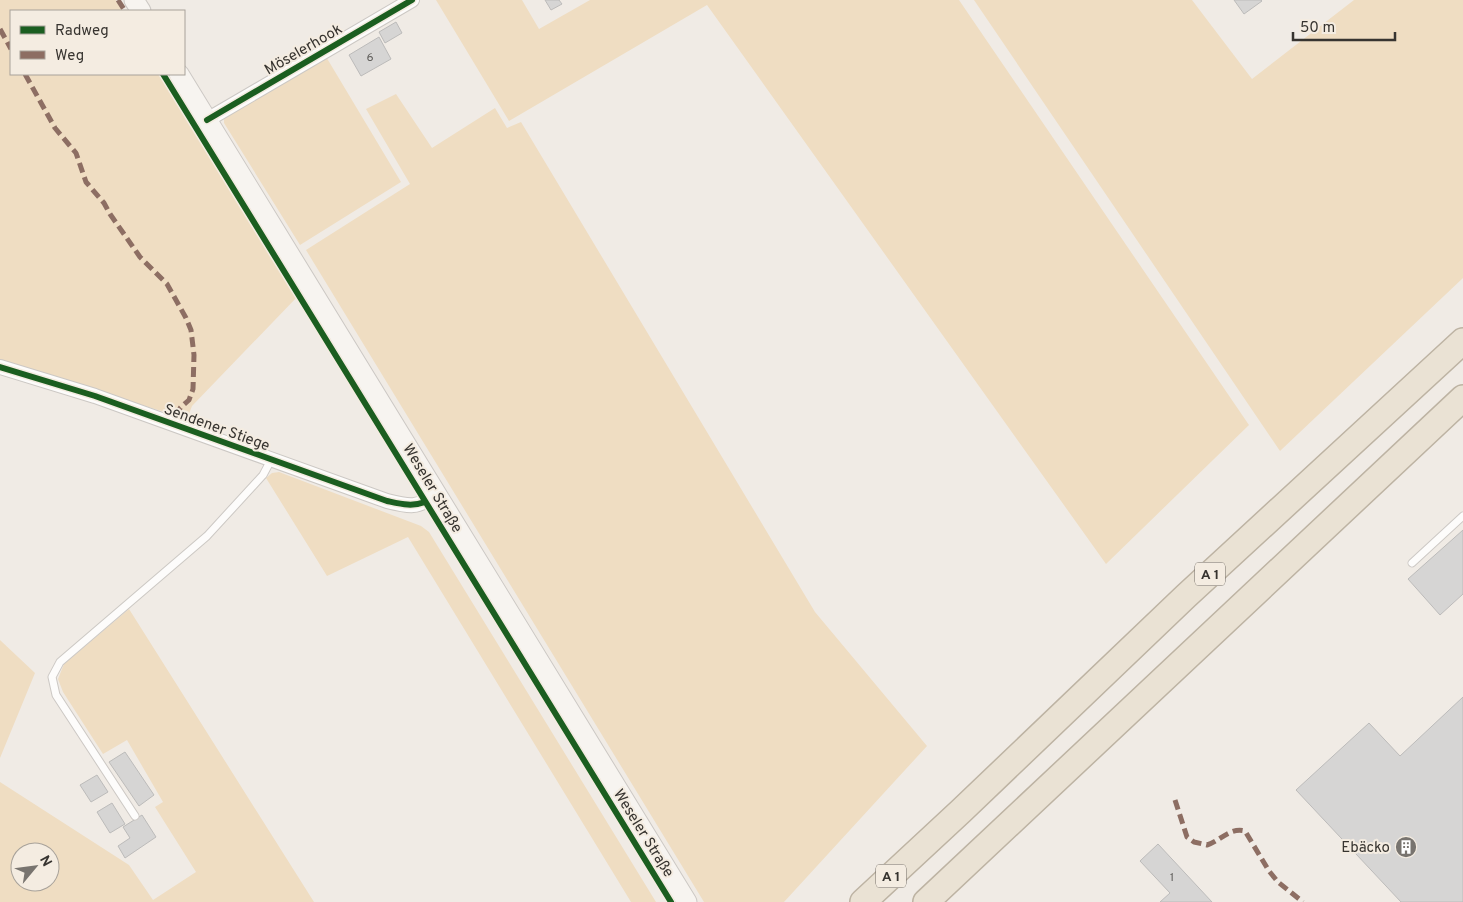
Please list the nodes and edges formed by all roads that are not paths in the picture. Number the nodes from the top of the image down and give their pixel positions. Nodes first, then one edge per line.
1 (412, 0) edge
2 (180, 75) edge
3 (207, 120) junction
4 (1463, 341) edge
5 (0, 368) edge
6 (1463, 398) edge
7 (271, 460) junction
8 (437, 495) junction
9 (1463, 516) edge
10 (1412, 563) dead end
11 (135, 816) dead end
12 (686, 902) edge
13 (863, 902) edge
14 (926, 902) edge

1 - 3 street, Möselerhook
2 - 3 main road, Weseler Straße
3 - 8 main road, Weseler Straße
4 - 13 highway, A 1
5 - 7 street, Sendener Stiege
6 - 14 highway
7 - 8 street, Sendener Stiege
7 - 11 lane
8 - 12 main road, Weseler Straße
9 - 10 lane

